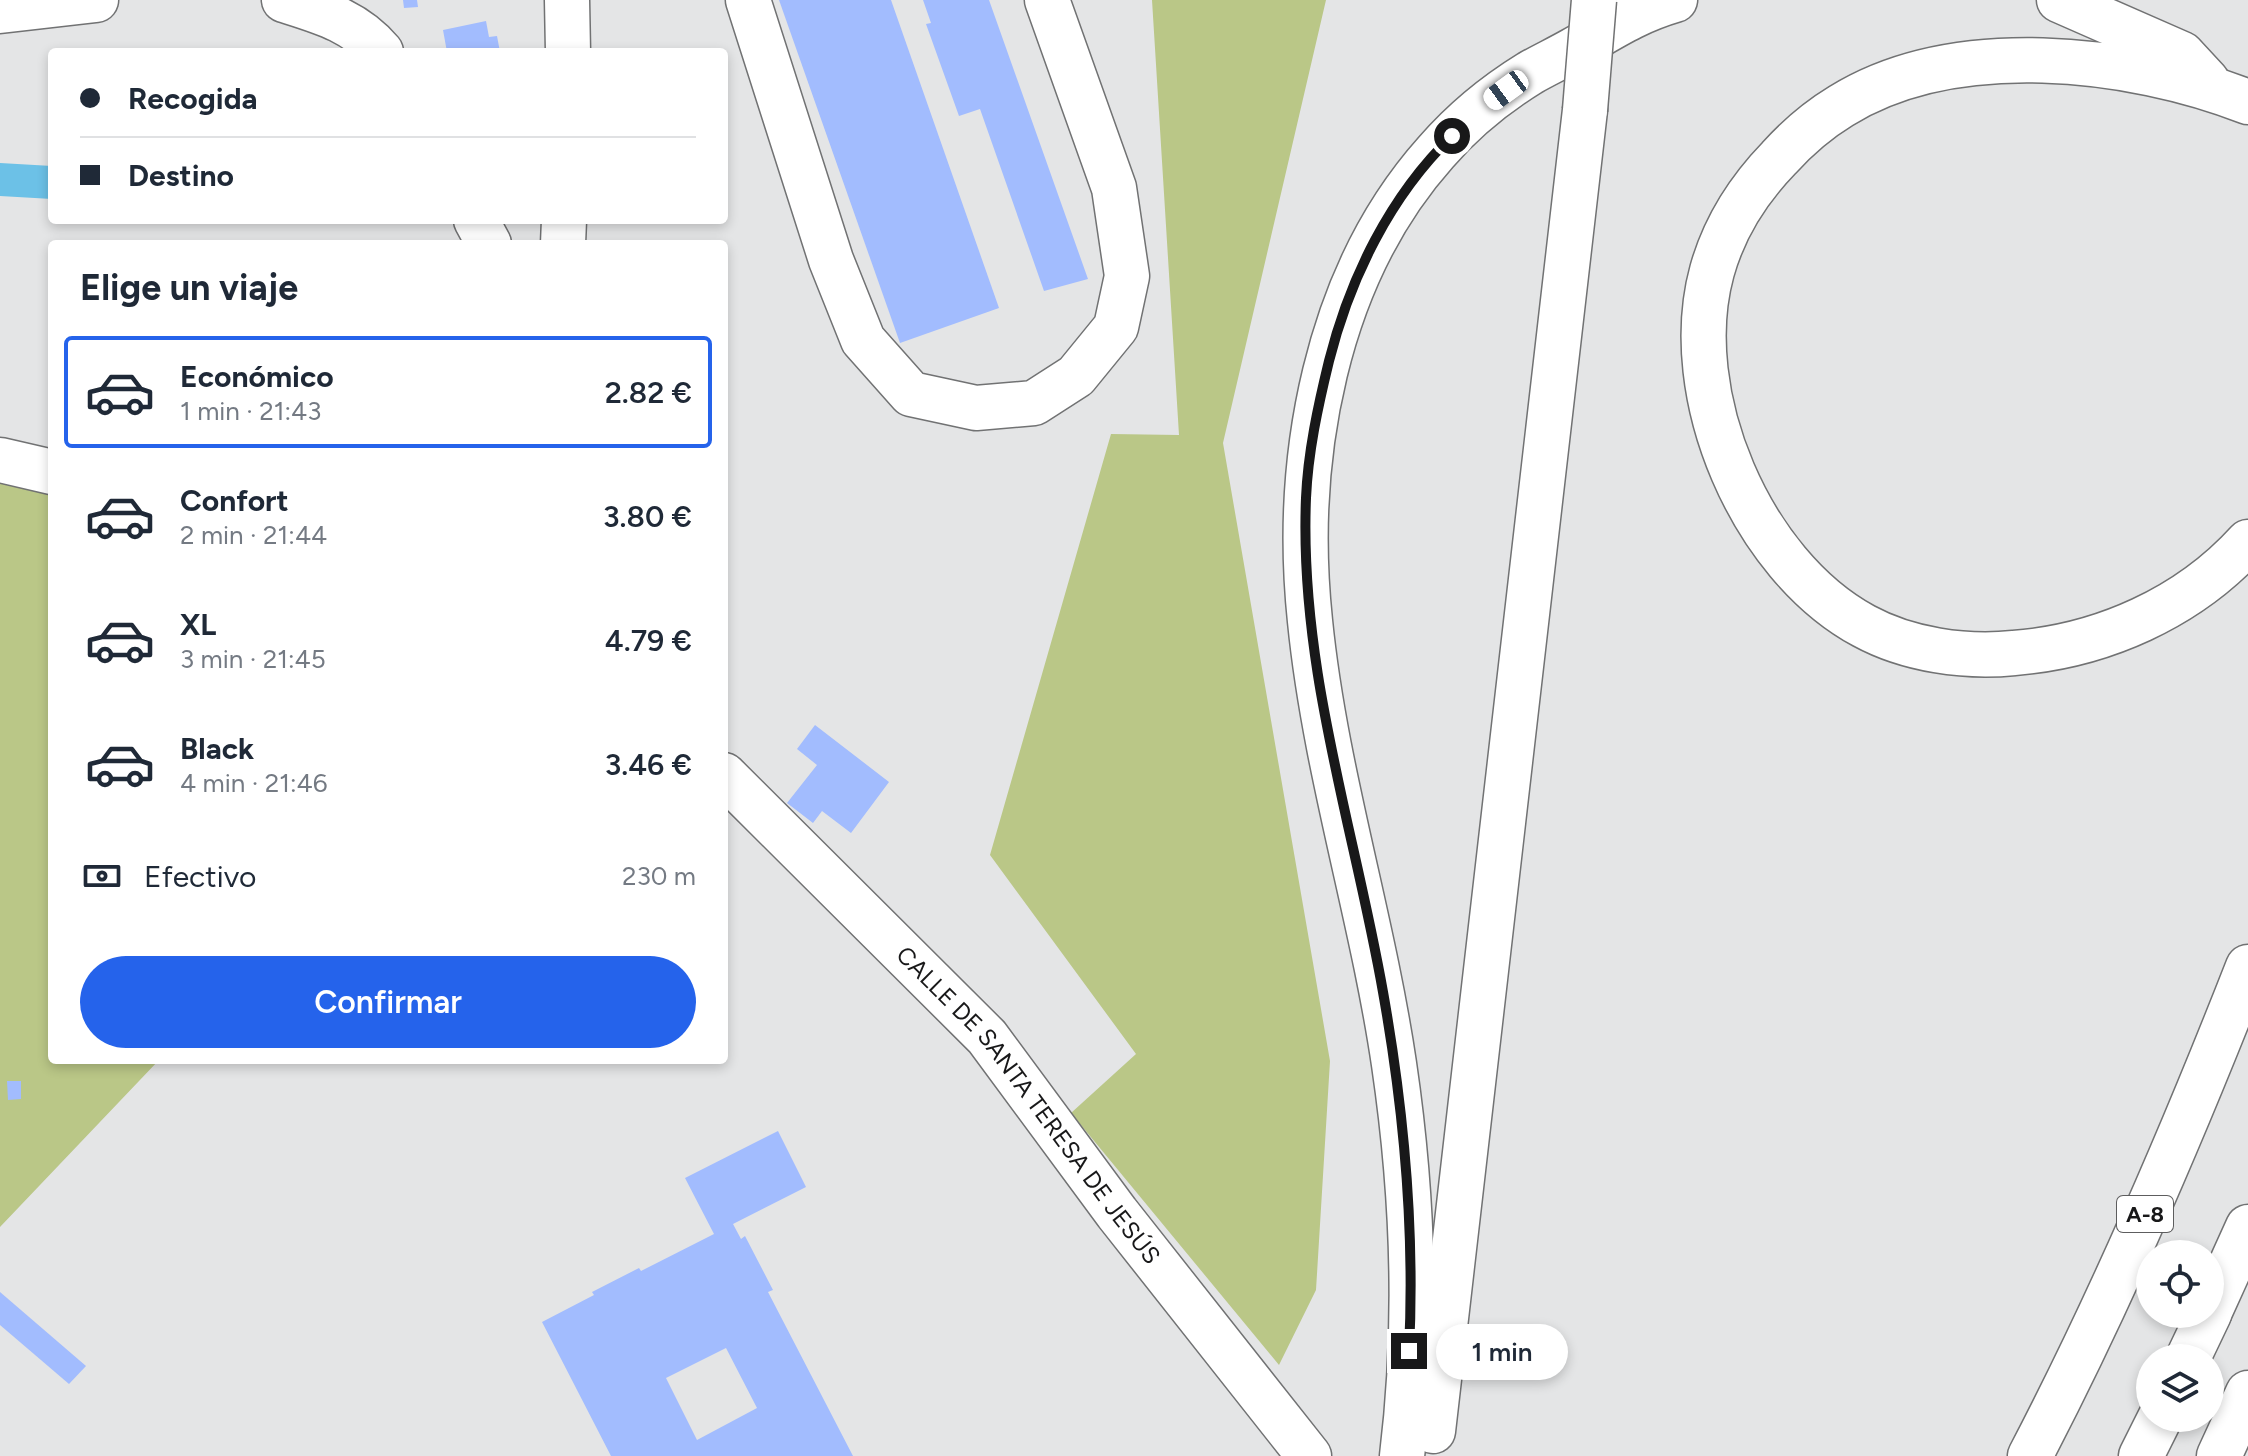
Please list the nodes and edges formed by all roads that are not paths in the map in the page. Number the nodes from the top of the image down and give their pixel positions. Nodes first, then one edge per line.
1 (96, 0) edge
2 (284, 0) edge
3 (567, 0) edge
4 (748, 0) edge
5 (1047, 0) edge
6 (1594, 0) edge
7 (1675, 0) edge
8 (2059, 0) edge
9 (0, 11) edge
10 (378, 48) edge
11 (568, 48) edge
12 (2231, 96) edge
13 (0, 460) edge
14 (48, 471) edge
15 (2248, 542) edge
16 (728, 779) edge
17 (2248, 967) edge
18 (2248, 1227) edge
19 (2224, 1279) edge
20 (2248, 1393) edge
21 (2153, 1432) edge
22 (2248, 1440) edge
23 (1309, 1456) edge
24 (1402, 1456) edge
25 (1430, 1456) edge
26 (2030, 1456) edge
27 (2141, 1456) edge
28 (2219, 1456) edge
29 (2237, 1456) edge

1 - 9 main road
2 - 10 main road
3 - 11 main road
4 - 5 main road
6 - 25 main road, bridge
7 - 24 main road
8 - 12 main road
12 - 15 main road
13 - 14 main road
16 - 23 main road, CALLE DE SANTA TERESA DE JESÚS
17 - 26 main road, A-8
18 - 19 main road
20 - 28 main road
21 - 27 main road
22 - 29 main road

